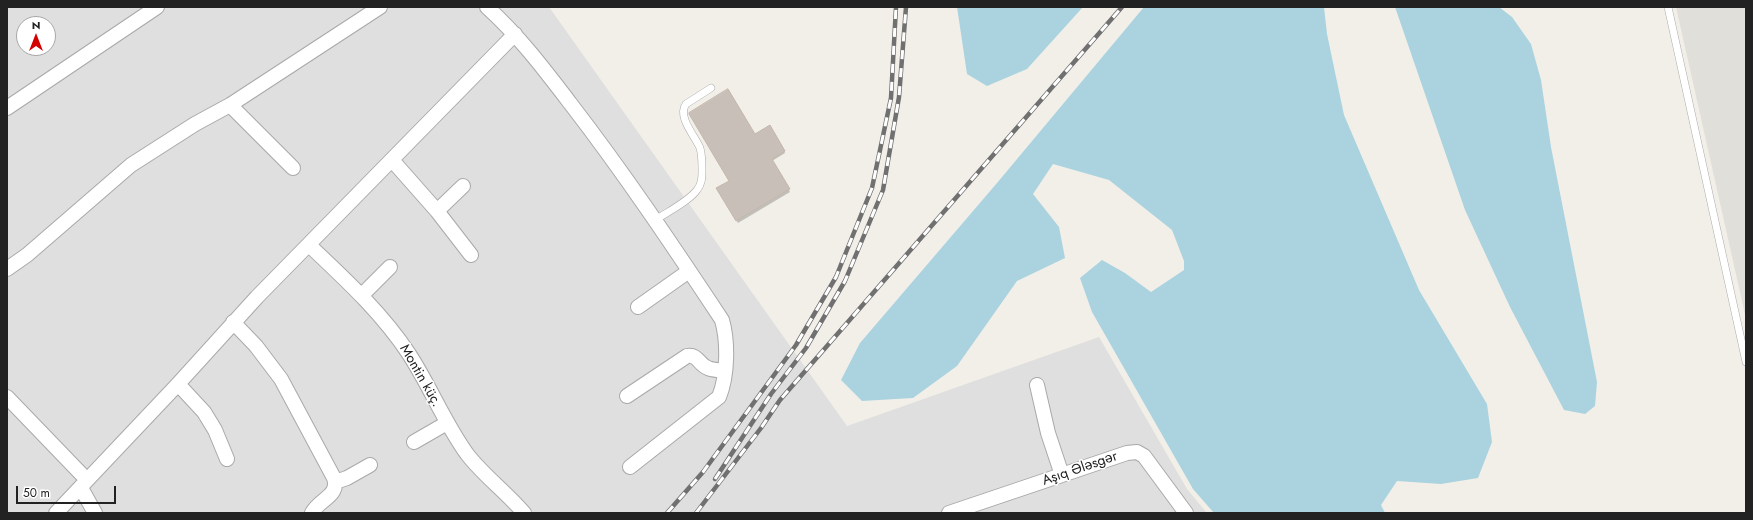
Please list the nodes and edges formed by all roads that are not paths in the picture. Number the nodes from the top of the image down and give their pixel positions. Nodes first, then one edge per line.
1 (158, 7) edge
2 (380, 7) edge
3 (486, 7) edge
4 (1668, 7) edge
5 (515, 34) junction
6 (711, 88) dead end
7 (230, 105) junction
8 (7, 108) edge
9 (392, 160) junction
10 (293, 168) dead end
11 (463, 186) dead end
12 (437, 210) junction
13 (654, 221) junction
14 (309, 245) junction
15 (471, 255) dead end
16 (390, 267) dead end
17 (7, 269) edge
18 (689, 271) junction
19 (362, 295) junction
20 (638, 307) dead end
21 (233, 322) junction
22 (1746, 362) edge
23 (724, 371) junction
24 (178, 384) junction
25 (1037, 385) dead end
26 (7, 396) edge
27 (627, 396) dead end
28 (447, 423) junction
29 (414, 442) dead end
30 (227, 459) dead end
31 (370, 465) dead end
32 (630, 467) dead end
33 (1062, 475) junction
34 (335, 482) junction
35 (84, 484) junction
36 (56, 513) edge
37 (95, 513) edge
38 (312, 513) edge
39 (524, 513) edge
40 (949, 513) edge
41 (1186, 513) edge

1 - 8 street
2 - 7 street
3 - 5 street
4 - 22 lane
5 - 9 street
5 - 13 street
6 - 13 lane
7 - 10 street
7 - 17 street
9 - 12 street
9 - 14 street
11 - 12 street
12 - 15 street
13 - 18 street
14 - 19 street, Montin küç.
14 - 21 street
16 - 19 street
18 - 20 street
18 - 23 street
19 - 28 street, Montin küç.
21 - 24 street
21 - 34 street
23 - 27 street
23 - 32 street
24 - 30 street
24 - 35 street
25 - 33 street
26 - 35 street
28 - 29 street
28 - 39 street, Montin küç.
31 - 34 street
33 - 40 street, Aşıq Ələsgər
33 - 41 street, Aşıq Ələsgər
34 - 38 street
35 - 36 street
35 - 37 street

